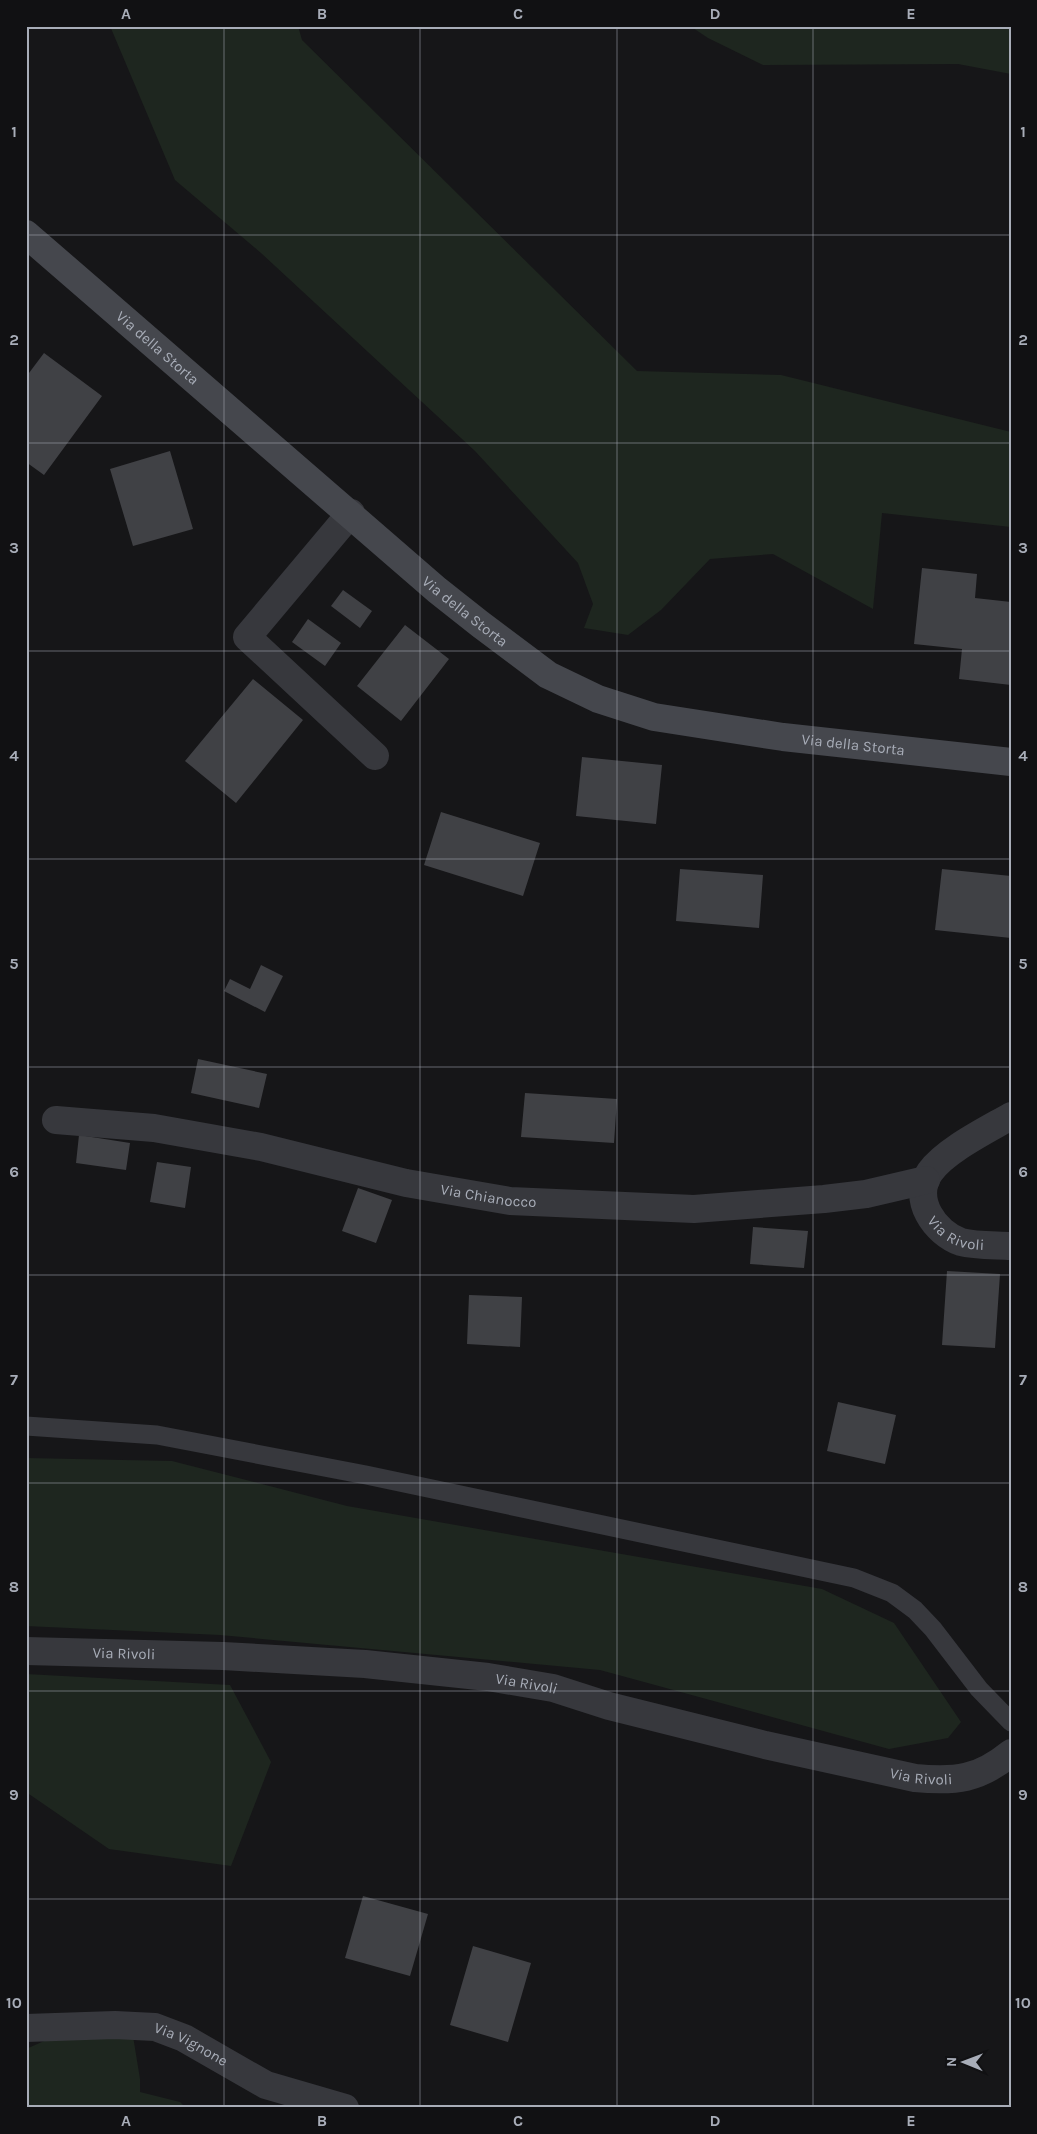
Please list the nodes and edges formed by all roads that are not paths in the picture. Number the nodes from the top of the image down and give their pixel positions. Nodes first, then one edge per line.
1 (26, 234) edge
2 (351, 513) junction
3 (375, 756) dead end
4 (1011, 762) edge
5 (1011, 1116) edge
6 (56, 1120) dead end
7 (926, 1180) junction
8 (1011, 1246) edge
9 (26, 1426) edge
10 (26, 1651) edge
11 (1011, 1722) edge
12 (1011, 1753) edge
13 (986, 1771) junction
14 (1011, 1782) edge
15 (26, 2028) edge
16 (346, 2108) edge

1 - 2 main road, Via della Storta
2 - 3 street
2 - 4 main road, Via della Storta
5 - 7 street
6 - 7 street, Via Chianocco
7 - 8 street, Via Rivoli
9 - 11 lane
10 - 13 street, Via Rivoli
12 - 13 street, Via Rivoli
13 - 14 street
15 - 16 street, Via Vignone

